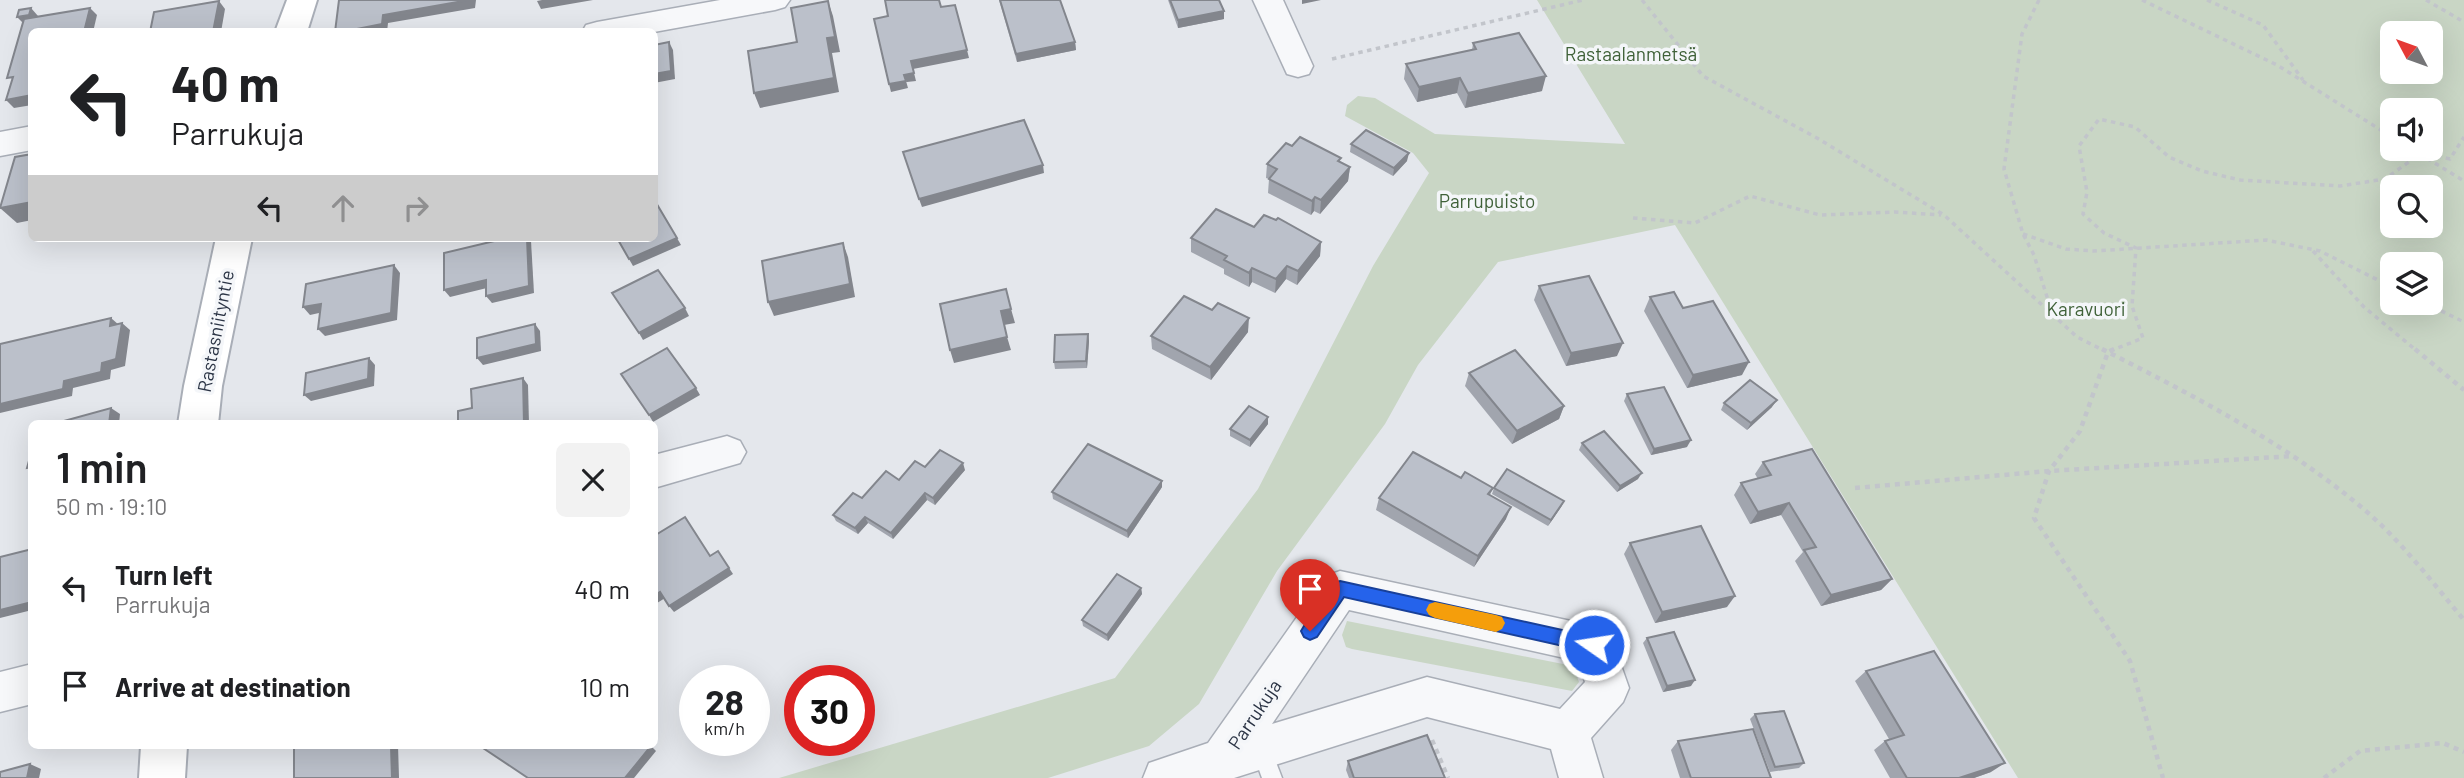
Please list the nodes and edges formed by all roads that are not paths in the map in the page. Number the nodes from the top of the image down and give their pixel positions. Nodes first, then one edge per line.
1 (302, 0) edge
2 (775, 0) edge
3 (1268, 0) edge
4 (292, 28) edge
5 (619, 28) edge
6 (1298, 66) road end
7 (28, 139) edge
8 (0, 144) edge
9 (233, 242) edge
10 (199, 420) edge
11 (727, 452) dead end
12 (658, 471) edge
13 (28, 685) edge
14 (0, 692) edge
15 (1568, 732) junction
16 (164, 749) edge
17 (1252, 762) edge
18 (162, 778) edge
19 (1165, 778) edge
20 (1581, 778) edge

1 - 4 street
2 - 5 street
3 - 6 street
7 - 8 street
9 - 10 street, Rastasniityntie
11 - 12 street
13 - 14 street
15 - 17 street, Parrukuja
15 - 17 street, Parrukuja
15 - 20 street
16 - 18 street
17 - 19 street, Parrukuja

